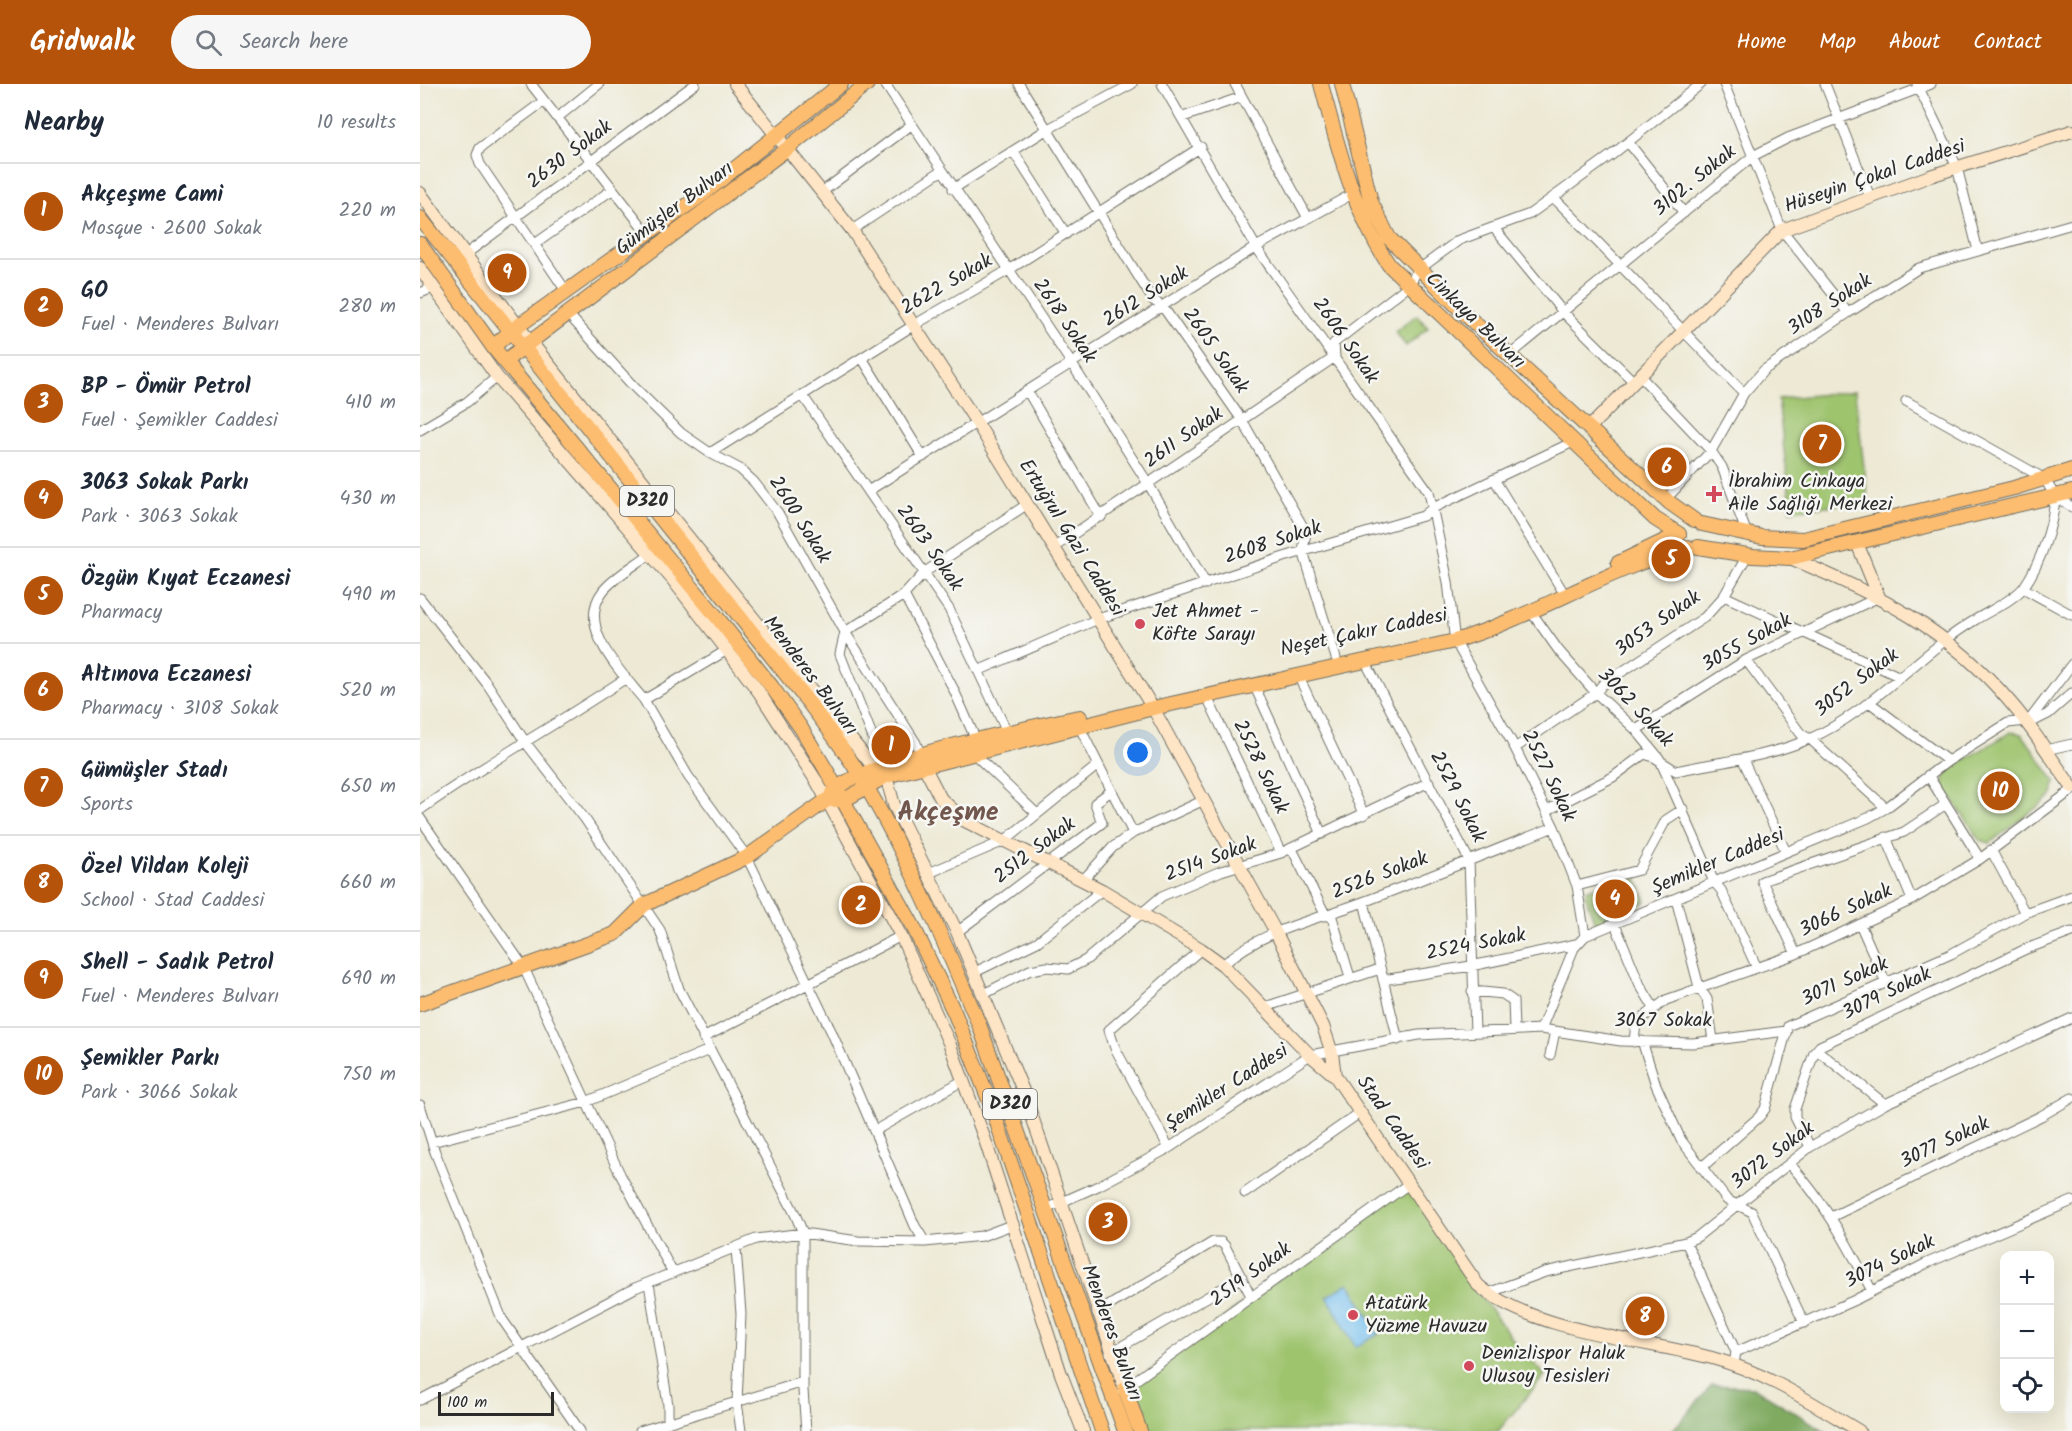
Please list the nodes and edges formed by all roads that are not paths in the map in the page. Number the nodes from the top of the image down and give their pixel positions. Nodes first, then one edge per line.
1 (531, 84) edge
2 (599, 84) edge
3 (694, 84) edge
4 (735, 84) edge
5 (841, 84) edge
6 (867, 84) edge
7 (885, 84) edge
8 (1018, 84) edge
9 (1132, 84) edge
10 (1162, 84) edge
11 (1235, 84) edge
12 (1321, 84) edge
13 (1341, 84) edge
14 (1701, 84) edge
15 (1724, 84) edge
16 (1825, 84) edge
17 (1931, 84) edge
18 (1918, 86) edge
19 (1242, 97) junction
20 (544, 100) junction
21 (1183, 117) junction
22 (557, 118) junction
23 (1839, 119) junction
24 (911, 125) junction
25 (1046, 130) junction
26 (2072, 131) edge
27 (779, 136) junction
28 (1628, 142) junction
29 (1201, 147) junction
30 (788, 148) junction
31 (1013, 151) junction
32 (1753, 156) junction
33 (592, 162) junction
34 (1957, 168) junction
35 (941, 171) junction
36 (613, 189) junction
37 (953, 189) junction
38 (822, 192) junction
39 (420, 193) edge
40 (1354, 194) junction
41 (1554, 197) junction
42 (1870, 197) junction
43 (1099, 213) junction
44 (1684, 213) junction
45 (518, 217) junction
46 (420, 218) edge
47 (1308, 218) junction
48 (2072, 224) edge
49 (1494, 228) junction
50 (852, 230) junction
51 (1782, 230) junction
52 (648, 234) junction
53 (1066, 234) junction
54 (420, 244) edge
55 (535, 244) junction
56 (1256, 247) junction
57 (1978, 251) junction
58 (466, 254) junction
59 (1622, 264) junction
60 (420, 268) edge
61 (1418, 270) junction
62 (1007, 271) junction
63 (1409, 285) junction
64 (433, 288) junction
65 (566, 291) junction
66 (420, 293) edge
67 (1163, 307) junction
68 (1563, 312) junction
69 (1848, 313) junction
70 (568, 314) junction
71 (914, 325) junction
72 (514, 329) junction
73 (1683, 332) junction
74 (528, 344) junction
75 (493, 347) junction
76 (1510, 356) junction
77 (1335, 357) junction
78 (862, 358) junction
79 (505, 361) junction
80 (1072, 364) junction
81 (497, 377) junction
82 (1637, 379) junction
83 (1028, 392) junction
84 (1744, 393) junction
85 (802, 396) junction
86 (1906, 401) dead end
87 (1242, 420) junction
88 (976, 423) junction
89 (421, 427) edge
90 (1589, 428) junction
91 (1573, 441) junction
92 (1711, 451) junction
93 (710, 453) junction
94 (923, 457) junction
95 (2072, 470) edge
96 (1494, 479) junction
97 (2045, 479) junction
98 (1149, 485) junction
99 (868, 491) junction
100 (2072, 492) edge
101 (2055, 497) junction
102 (1666, 500) junction
103 (1026, 505) junction
104 (2072, 507) edge
105 (1433, 508) junction
106 (1101, 517) junction
107 (1698, 522) junction
108 (1678, 534) junction
109 (1747, 534) junction
110 (1857, 543) junction
111 (1693, 547) junction
112 (1053, 548) junction
113 (1303, 551) junction
114 (651, 553) junction
115 (1746, 555) junction
116 (1790, 558) junction
117 (925, 572) junction
118 (1206, 584) junction
119 (2023, 588) junction
120 (1562, 590) junction
121 (904, 595) junction
122 (1724, 596) junction
123 (1879, 597) junction
124 (420, 598) edge
125 (1532, 613) junction
126 (2072, 615) edge
127 (1098, 619) junction
128 (845, 632) junction
129 (1803, 632) junction
130 (1454, 637) junction
131 (1944, 639) junction
132 (727, 650) junction
133 (1336, 658) junction
134 (1746, 660) junction
135 (1365, 661) junction
136 (2072, 664) edge
137 (980, 670) junction
138 (1298, 675) junction
139 (1898, 676) junction
140 (626, 678) junction
141 (1254, 685) junction
142 (1596, 693) junction
143 (2072, 693) edge
144 (1206, 697) junction
145 (644, 700) junction
146 (1869, 702) junction
147 (1151, 704) junction
148 (2028, 723) junction
149 (1079, 726) junction
150 (1636, 730) junction
151 (1007, 732) junction
152 (1810, 739) junction
153 (526, 743) junction
154 (2072, 744) edge
155 (974, 746) junction
156 (1515, 748) junction
157 (2045, 750) junction
158 (922, 760) junction
159 (1743, 760) junction
160 (1948, 761) junction
161 (1662, 764) junction
162 (1098, 765) junction
163 (886, 772) junction
164 (859, 774) junction
165 (1928, 775) junction
166 (1429, 782) junction
167 (836, 787) junction
168 (867, 789) junction
169 (2072, 789) edge
170 (1111, 791) junction
171 (827, 800) junction
172 (844, 800) junction
173 (1202, 801) junction
174 (1946, 804) junction
175 (1683, 808) junction
176 (1886, 808) junction
177 (420, 810) edge
178 (1546, 811) junction
179 (1036, 813) junction
180 (1364, 815) junction
181 (421, 823) edge
182 (1554, 827) junction
183 (1133, 833) junction
184 (1322, 834) junction
185 (1887, 837) junction
186 (1004, 841) junction
187 (1292, 849) junction
188 (1991, 850) junction
189 (1786, 852) junction
190 (1281, 853) junction
191 (747, 857) junction
192 (1980, 859) junction
193 (1469, 860) junction
194 (1049, 864) junction
195 (1241, 868) junction
196 (929, 873) junction
197 (1083, 880) junction
198 (1714, 882) junction
199 (1576, 886) junction
200 (1102, 890) junction
201 (2072, 896) edge
202 (1676, 899) junction
203 (1912, 900) junction
204 (1364, 902) junction
205 (644, 905) junction
206 (1141, 912) junction
207 (2025, 913) junction
208 (1328, 915) junction
209 (1615, 924) junction
210 (1860, 924) junction
211 (957, 932) junction
212 (2072, 932) edge
213 (1276, 934) junction
214 (901, 936) junction
215 (1585, 936) junction
216 (1576, 944) junction
217 (1201, 949) junction
218 (1796, 954) junction
219 (1223, 965) junction
220 (523, 966) junction
221 (1471, 966) junction
222 (1757, 968) junction
223 (1380, 969) junction
224 (975, 972) junction
225 (1350, 977) junction
226 (1383, 980) junction
227 (807, 982) junction
228 (1886, 983) junction
229 (1699, 987) junction
230 (1472, 991) junction
231 (1306, 992) junction
232 (984, 994) junction
233 (420, 1004) edge
234 (1265, 1007) junction
235 (1654, 1008) junction
236 (2072, 1018) edge
237 (1514, 1029) junction
238 (1541, 1029) junction
239 (1555, 1031) junction
240 (1786, 1031) junction
241 (1475, 1032) junction
242 (703, 1038) junction
243 (1398, 1040) junction
244 (1713, 1040) junction
245 (1638, 1042) junction
246 (709, 1050) junction
247 (1817, 1050) junction
248 (1332, 1053) junction
249 (1310, 1055) junction
250 (1550, 1055) dead end
251 (1335, 1076) junction
252 (962, 1081) junction
253 (2072, 1098) edge
254 (586, 1102) junction
255 (1886, 1104) junction
256 (420, 1105) edge
257 (1361, 1112) junction
258 (874, 1131) junction
259 (432, 1142) junction
260 (1809, 1147) junction
261 (1169, 1148) junction
262 (1790, 1164) junction
263 (1701, 1168) junction
264 (1410, 1183) junction
265 (1245, 1193) dead end
266 (2072, 1201) edge
267 (1060, 1203) junction
268 (1738, 1206) junction
269 (1046, 1209) junction
270 (1831, 1217) junction
271 (1014, 1224) junction
272 (803, 1233) junction
273 (925, 1242) junction
274 (1686, 1242) junction
275 (736, 1248) junction
276 (674, 1273) junction
277 (1242, 1277) junction
278 (649, 1283) junction
279 (1872, 1291) junction
280 (1488, 1293) junction
281 (1251, 1296) junction
282 (1097, 1313) junction
283 (1804, 1323) junction
284 (521, 1348) junction
285 (1110, 1353) junction
286 (1735, 1358) junction
287 (802, 1382) junction
288 (1118, 1391) junction
289 (420, 1400) edge
290 (737, 1402) junction
291 (668, 1423) junction
292 (580, 1431) edge
293 (640, 1431) edge
294 (741, 1431) edge
295 (806, 1431) edge
296 (1083, 1431) edge
297 (1102, 1431) edge
298 (1125, 1431) edge
299 (1140, 1431) edge
300 (1859, 1431) edge

1 - 20 street
2 - 22 street
3 - 33 street, 2630 Sokak
4 - 27 main road, Ertuğrul Gazi Caddesi
5 - 27 main road, Gümüşler Bulvarı
6 - 30 main road, Gümüşler Bulvarı
7 - 24 street, 2618 Sokak
8 - 25 street, 2605 Sokak
9 - 25 street
10 - 21 street, 2606 Sokak
11 - 19 street
12 - 40 main road, Cinkaya Bulvarı
13 - 61 main road, Cinkaya Bulvarı
14 - 28 street
15 - 32 street
16 - 23 street
17 - 18 street, 3102. Sokak
18 - 23 street, 3102. Sokak
18 - 34 street
19 - 21 street
19 - 47 street
20 - 22 street
20 - 45 street
21 - 29 street, 2606 Sokak
22 - 33 street
23 - 32 street, 3102. Sokak
23 - 42 street
24 - 35 street, 2618 Sokak
24 - 38 street
25 - 31 street
25 - 43 street, 2605 Sokak
26 - 34 main road, Hüseyin Çokal Caddesi
27 - 30 main road, Ertuğrul Gazi Caddesi
27 - 52 main road, Gümüşler Bulvarı
28 - 41 street
28 - 44 street
29 - 43 street, 2622 Sokak
29 - 56 street, 2606 Sokak
30 - 38 main road, Ertuğrul Gazi Caddesi
30 - 70 main road, Gümüşler Bulvarı
31 - 37 street
31 - 53 street
32 - 44 street, 3102. Sokak
32 - 51 street
33 - 36 street
33 - 45 street, 2630 Sokak
34 - 42 main road, Hüseyin Çokal Caddesi
34 - 57 street
35 - 37 street, 2618 Sokak
35 - 50 street
36 - 52 street
36 - 55 street
37 - 62 street, 2618 Sokak
38 - 50 main road, Ertuğrul Gazi Caddesi
39 - 58 main road
40 - 47 street, 2612 Sokak
40 - 63 main road, Cinkaya Bulvarı
41 - 49 street
41 - 59 street
42 - 51 main road, Hüseyin Çokal Caddesi
43 - 53 street, 2622 Sokak
43 - 67 street, 2605 Sokak
44 - 59 street, 3102. Sokak
45 - 55 street
45 - 58 street, 2630 Sokak
46 - 72 main road, Menderes Bulvarı / D320
47 - 56 street, 2612 Sokak
48 - 57 street, 3108 Sokak
49 - 61 street
49 - 68 street
50 - 71 main road, Ertuğrul Gazi Caddesi
51 - 69 street
51 - 73 main road, Hüseyin Çokal Caddesi
52 - 65 main road, Gümüşler Bulvarı
53 - 62 street, 2622 Sokak
54 - 75 main road, Menderes Bulvarı / D320
55 - 65 street
56 - 67 street, 2612 Sokak
56 - 77 street, 2606 Sokak
57 - 69 street, 3108 Sokak
58 - 72 main road
59 - 68 street, 3102. Sokak
59 - 73 street
60 - 64 main road
61 - 63 street
61 - 76 main road, Cinkaya Bulvarı
62 - 71 street, 2622 Sokak
62 - 80 street, 2618 Sokak
63 - 77 street, 2611 Sokak
63 - 91 main road, Cinkaya Bulvarı
64 - 66 street
64 - 81 main road
65 - 72 main road, Gümüşler Bulvarı
67 - 80 street, 2612 Sokak
67 - 87 street, 2605 Sokak
68 - 76 street, 3102. Sokak
68 - 82 street
69 - 84 street, 3108 Sokak
70 - 74 main road, Gümüşler Bulvarı
70 - 93 street, 2600 Sokak
71 - 78 street, 2622 Sokak
71 - 88 main road, Ertuğrul Gazi Caddesi
72 - 74 main road, Menderes Bulvarı / D320
72 - 75 main road, Gümüşler Bulvarı
73 - 82 main road, Hüseyin Çokal Caddesi
73 - 84 street
74 - 79 main road, Gümüşler Bulvarı
74 - 163 main road
74 - 164 main road, Menderes Bulvarı / D320
75 - 79 main road, Menderes Bulvarı / D320
76 - 90 main road, Cinkaya Bulvarı
77 - 87 street, 2611 Sokak
77 - 105 street, 2606 Sokak
78 - 85 street, 2622 Sokak
78 - 94 street
79 - 167 main road, Menderes Bulvarı / D320
80 - 83 street, 2612 Sokak
80 - 98 street, 2618 Sokak
81 - 89 street
81 - 114 main road
82 - 90 main road, Hüseyin Çokal Caddesi
82 - 92 street
83 - 88 street, 2612 Sokak
83 - 106 street
84 - 92 street, 3108 Sokak
85 - 93 street, 2622 Sokak
85 - 99 street, 2603 Sokak
86 - 97 street
87 - 98 street, 2611 Sokak
87 - 113 street, 2605 Sokak
88 - 94 street, 2612 Sokak
88 - 103 main road, Ertuğrul Gazi Caddesi
90 - 102 main road, Cinkaya Bulvarı
91 - 96 street, 2608 Sokak
91 - 108 main road, Cinkaya Bulvarı
92 - 102 street, 3108 Sokak
92 - 109 street
93 - 128 street, 2600 Sokak
94 - 99 street, 2612 Sokak
95 - 97 main road, Cinkaya Bulvarı
96 - 105 street, 2608 Sokak
96 - 120 street
97 - 101 street
97 - 109 main road, Cinkaya Bulvarı
98 - 106 street, 2611 Sokak
98 - 118 street, 2618 Sokak
99 - 117 street, 2603 Sokak
100 - 101 main road
101 - 104 street
101 - 110 main road
101 - 119 street
102 - 107 main road, Cinkaya Bulvarı
103 - 112 main road, Ertuğrul Gazi Caddesi
103 - 117 street
105 - 113 street, 2608 Sokak
105 - 130 street, 2606 Sokak
106 - 112 street, 2611 Sokak
107 - 108 main road
107 - 109 main road, Cinkaya Bulvarı
107 - 111 main road
108 - 111 main road
108 - 120 main road, Neşet Çakır Caddesi
110 - 116 main road
110 - 123 main road
111 - 115 main road
111 - 125 main road, Neşet Çakır Caddesi
112 - 127 main road, Ertuğrul Gazi Caddesi
113 - 118 street, 2608 Sokak
113 - 133 street, 2605 Sokak
114 - 132 main road
114 - 140 street
115 - 116 main road
115 - 122 street, 3053 Sokak
116 - 123 main road
117 - 121 street
117 - 137 street, 2603 Sokak
118 - 127 street, 2608 Sokak
119 - 126 street
119 - 131 street, 3052 Sokak
120 - 130 main road, Neşet Çakır Caddesi
121 - 128 street
121 - 155 street
122 - 129 street
122 - 142 street, 3053 Sokak
123 - 129 street, 3055 Sokak
123 - 131 main road
124 - 153 street
125 - 130 main road, Neşet Çakır Caddesi
125 - 142 street, 3062 Sokak
127 - 137 street, 2608 Sokak
127 - 147 main road, Ertuğrul Gazi Caddesi
128 - 158 street, 2600 Sokak
128 - 163 street
129 - 134 street, 3055 Sokak
129 - 139 street
130 - 133 main road, Neşet Çakır Caddesi
130 - 135 main road, Neşet Çakır Caddesi
130 - 156 street, 2527 Sokak
131 - 139 street, 3052 Sokak
131 - 148 main road
132 - 145 street
132 - 171 main road
133 - 147 main road, Neşet Çakır Caddesi
134 - 150 street, 3055 Sokak
134 - 152 street
135 - 138 main road, Neşet Çakır Caddesi
135 - 166 street, 2529 Sokak
136 - 148 street
137 - 151 street, 2603 Sokak
138 - 141 main road, Neşet Çakır Caddesi
138 - 180 street
139 - 146 street, 3052 Sokak
140 - 145 street
140 - 153 street
141 - 144 main road, Neşet Çakır Caddesi
141 - 184 street
142 - 150 street, 3062 Sokak
142 - 156 street, 3053 Sokak
143 - 148 street, Şemikler Caddesi
144 - 147 main road, Neşet Çakır Caddesi
144 - 190 street, 2528 Sokak
145 - 191 street
146 - 152 street, 3052 Sokak
146 - 160 street
147 - 149 main road, Neşet Çakır Caddesi
147 - 151 main road, Neşet Çakır Caddesi
147 - 173 main road, Ertuğrul Gazi Caddesi
148 - 157 main road
148 - 160 street, Şemikler Caddesi
149 - 155 main road, Neşet Çakır Caddesi
149 - 162 street
150 - 161 street, 3062 Sokak
151 - 155 main road, Neşet Çakır Caddesi
152 - 159 street, 3052 Sokak
152 - 176 street
153 - 177 street
153 - 205 street
154 - 157 street
155 - 158 main road, Neşet Çakır Caddesi
155 - 179 street
156 - 178 street, 2527 Sokak
157 - 169 main road
158 - 163 main road, Neşet Çakır Caddesi
158 - 186 main road, Stad Caddesi
159 - 161 street, 3052 Sokak
159 - 189 street
160 - 165 street, Şemikler Caddesi
161 - 175 street, 3062 Sokak
161 - 178 street, 3052 Sokak
162 - 170 street
162 - 179 street
163 - 164 main road, Neşet Çakır Caddesi
163 - 168 main road, Neşet Çakır Caddesi
163 - 196 main road
164 - 167 main road, Neşet Çakır Caddesi
164 - 168 main road, Menderes Bulvarı / D320
165 - 174 street
165 - 176 street, Şemikler Caddesi
166 - 180 street, 2514 Sokak
166 - 193 street, 2529 Sokak
167 - 171 main road
167 - 172 main road, Menderes Bulvarı / D320
168 - 172 main road, Neşet Çakır Caddesi
168 - 269 main road, Menderes Bulvarı / D320
169 - 188 street, 3066 Sokak
170 - 183 street
170 - 194 street, 2512 Sokak
171 - 172 main road
171 - 191 main road
171 - 214 main road
172 - 297 main road, Menderes Bulvarı / D320
173 - 183 street
173 - 195 main road, Ertuğrul Gazi Caddesi
174 - 185 street
174 - 192 street
175 - 198 street, 3062 Sokak
175 - 199 street
176 - 189 street, Şemikler Caddesi
178 - 182 street, 2527 Sokak
179 - 186 street
180 - 184 street, 2514 Sokak
181 - 220 street
182 - 193 street, 2526 Sokak
182 - 199 street, 2527 Sokak
183 - 197 street
184 - 187 street, 2514 Sokak
185 - 203 street
185 - 218 street
186 - 194 main road, Stad Caddesi
186 - 196 street
187 - 190 street, 2514 Sokak
187 - 208 street
188 - 192 street, 3066 Sokak
188 - 207 street
189 - 198 street, Şemikler Caddesi
190 - 195 street, 2514 Sokak
191 - 205 main road
191 - 227 street
192 - 203 street, 3066 Sokak
193 - 204 street, 2526 Sokak
193 - 221 street, 2529 Sokak
194 - 197 main road, Stad Caddesi
194 - 211 street, 2512 Sokak
195 - 206 street, 2514 Sokak
195 - 213 main road, Ertuğrul Gazi Caddesi
196 - 211 main road
197 - 200 main road, Stad Caddesi
198 - 202 street, Şemikler Caddesi
198 - 222 street, 3062 Sokak
199 - 215 street, 2527 Sokak
200 - 206 main road, Stad Caddesi
200 - 224 street
201 - 207 street, 3071 Sokak
202 - 209 street, Şemikler Caddesi
202 - 229 street
203 - 210 street, 3066 Sokak
204 - 208 street, 2526 Sokak
204 - 223 street
205 - 220 main road
205 - 242 street
206 - 217 main road, Stad Caddesi
206 - 232 street, 2514 Sokak
207 - 228 street, 3071 Sokak
208 - 213 street, 2526 Sokak
208 - 225 street
209 - 215 street, Şemikler Caddesi
209 - 235 street
210 - 218 street, 3066 Sokak
210 - 228 street
211 - 224 main road
212 - 247 street, 3079 Sokak
213 - 219 street, 2526 Sokak
213 - 231 main road, Ertuğrul Gazi Caddesi
214 - 227 street
214 - 252 main road
215 - 216 street, Şemikler Caddesi
216 - 221 street, 2524 Sokak
216 - 238 street, Şemikler Caddesi
217 - 219 main road, Stad Caddesi
217 - 261 street
218 - 222 street, 3066 Sokak
219 - 234 main road, Stad Caddesi
220 - 233 main road
220 - 254 street
221 - 226 street, 2524 Sokak
221 - 230 street, 2529 Sokak
222 - 229 street, 3066 Sokak
223 - 225 street
223 - 226 street
224 - 232 main road
225 - 231 street
226 - 243 street
227 - 242 street
227 - 258 street
228 - 240 street, 3071 Sokak
229 - 235 street, 3066 Sokak
229 - 244 street
230 - 237 street
230 - 241 street, 2529 Sokak
231 - 234 street
231 - 248 main road, Ertuğrul Gazi Caddesi
232 - 267 main road
234 - 249 main road, Stad Caddesi
235 - 245 street, 3066 Sokak
236 - 255 street, 3072 Sokak
237 - 238 street, Şemikler Caddesi
237 - 241 street, Şemikler Caddesi
238 - 239 street, 3067 Sokak
239 - 245 street, 3067 Sokak
239 - 250 street
240 - 244 street, 3067 Sokak
240 - 263 street, 3071 Sokak
241 - 243 street, Şemikler Caddesi
242 - 246 street
243 - 248 street, Şemikler Caddesi
244 - 245 street, 3067 Sokak
245 - 263 street
246 - 254 street
246 - 272 street
247 - 255 street
247 - 260 street
248 - 249 street, Şemikler Caddesi
248 - 251 main road, Ertuğrul Gazi Caddesi
249 - 251 main road, Stad Caddesi
249 - 261 street, Şemikler Caddesi
251 - 257 main road, Stad Caddesi
252 - 258 street
252 - 271 main road
253 - 270 street, 3077 Sokak
254 - 259 street
254 - 276 street
255 - 260 street, 3072 Sokak
256 - 259 street
257 - 264 main road, Stad Caddesi
257 - 265 street
258 - 273 street
259 - 284 street
260 - 262 street, 3072 Sokak
261 - 267 street, Şemikler Caddesi
262 - 268 street, 3072 Sokak
262 - 270 street
263 - 268 street
264 - 280 main road, Stad Caddesi
264 - 281 street, 2519 Sokak
266 - 279 street, 3074 Sokak
267 - 269 street, Şemikler Caddesi
267 - 282 main road
268 - 274 street, 3072 Sokak
268 - 283 street
269 - 288 main road, Menderes Bulvarı / D320
270 - 279 street
271 - 273 street
271 - 296 main road
272 - 273 street
272 - 275 street
272 - 287 street
274 - 280 street, 3072 Sokak
274 - 286 street
275 - 276 street
275 - 290 street
276 - 278 street
277 - 281 street
277 - 282 street
277 - 285 street
278 - 284 street
278 - 291 street
279 - 283 street, 3074 Sokak
280 - 286 main road, Stad Caddesi
281 - 288 street, 2519 Sokak
282 - 285 main road
283 - 286 street, 3074 Sokak
284 - 289 street
284 - 292 street
285 - 288 main road
286 - 300 main road, Stad Caddesi
287 - 290 street
287 - 295 street
288 - 298 main road, Menderes Bulvarı / D320
288 - 299 main road
290 - 291 street
290 - 294 street
291 - 293 street

